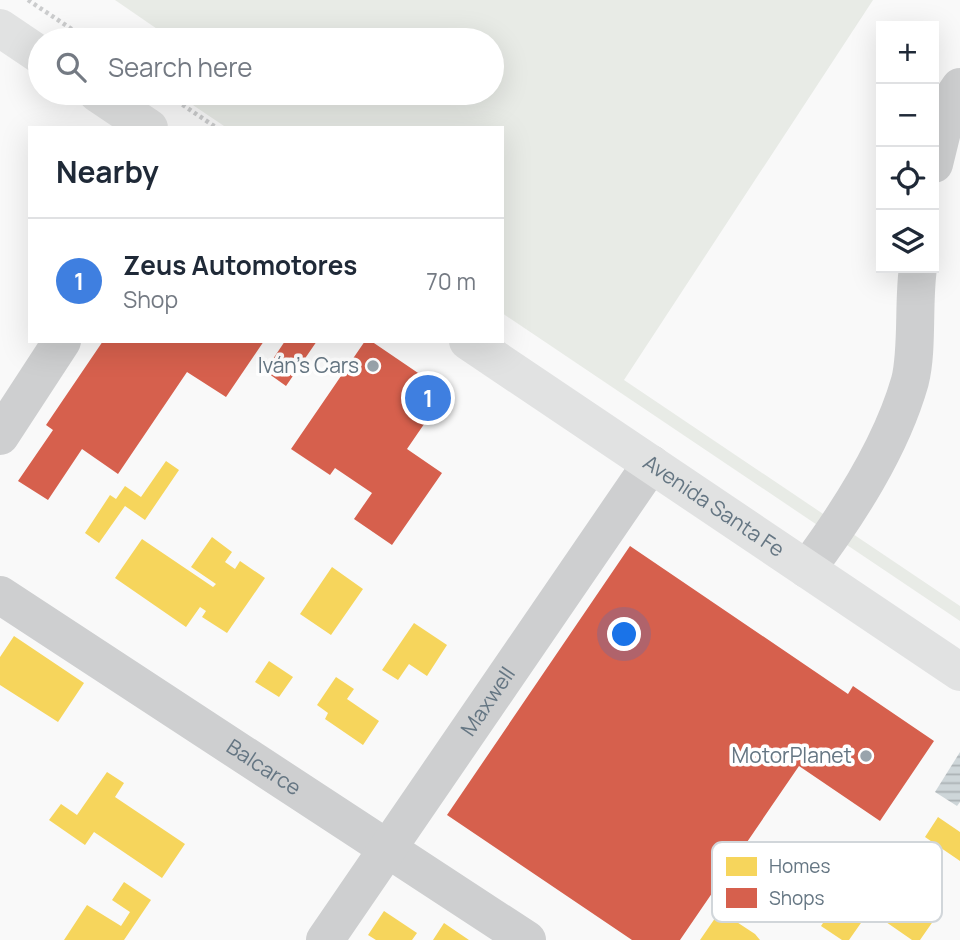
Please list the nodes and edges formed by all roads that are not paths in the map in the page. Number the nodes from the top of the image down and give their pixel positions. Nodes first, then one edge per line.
1 (0, 29) edge
2 (28, 47) edge
3 (960, 87) edge
4 (115, 105) edge
5 (146, 126) edge
6 (938, 147) edge
7 (918, 273) edge
8 (61, 343) edge
9 (471, 343) edge
10 (0, 436) edge
11 (651, 464) junction
12 (807, 569) junction
13 (0, 595) edge
14 (960, 672) edge
15 (388, 848) junction
16 (325, 940) edge
17 (527, 940) edge

1 - 2 main road
3 - 6 street
4 - 5 main road
7 - 12 street
8 - 10 street
9 - 11 main road, Avenida Santa Fe
11 - 12 main road, Avenida Santa Fe
11 - 15 street, Maxwell
12 - 14 main road, Avenida Santa Fe
13 - 15 street, Balcarce
15 - 16 street, Maxwell
15 - 17 street, Balcarce

